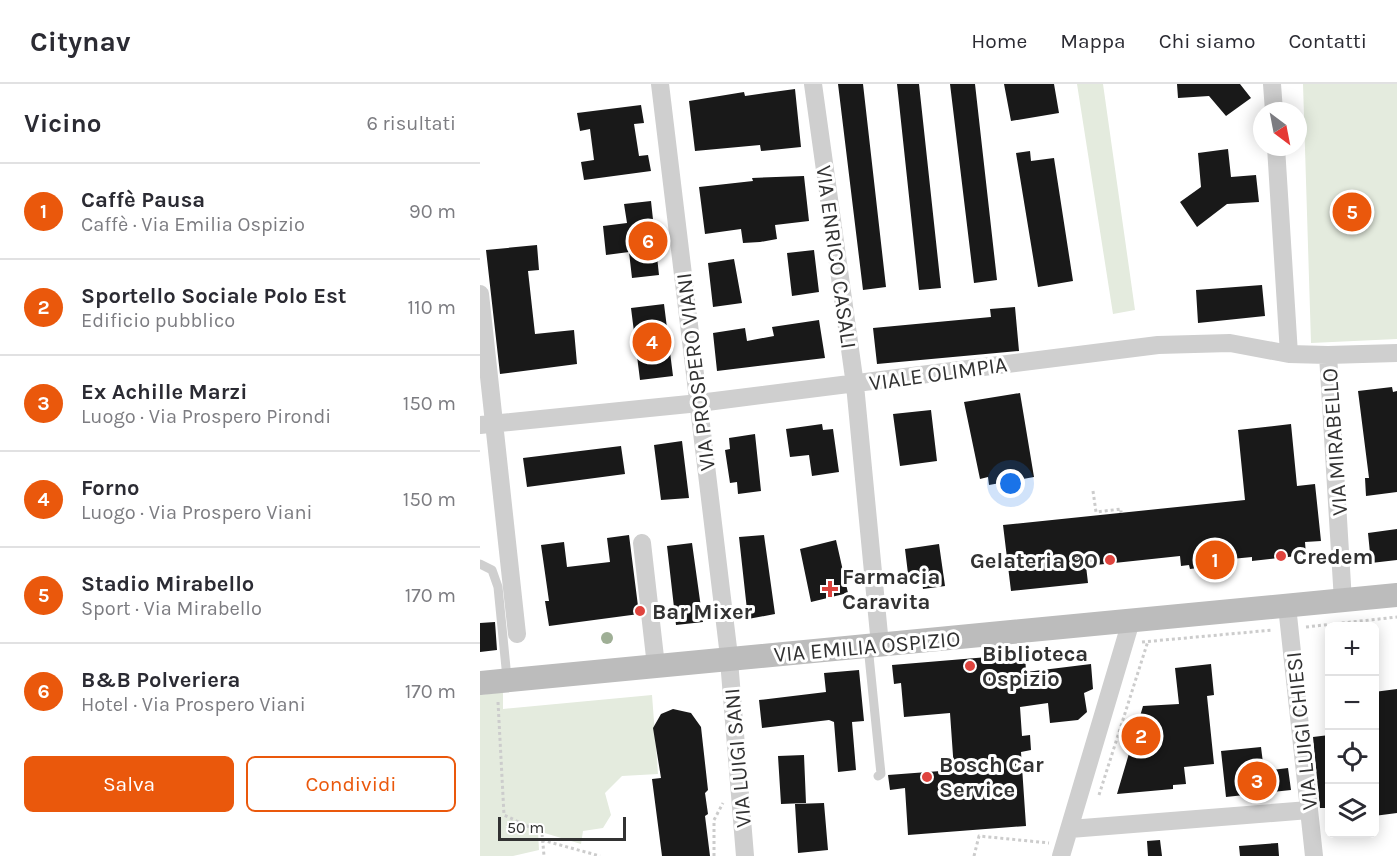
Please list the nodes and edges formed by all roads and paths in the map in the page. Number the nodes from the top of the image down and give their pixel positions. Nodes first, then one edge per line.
1 (660, 84) edge
2 (813, 84) edge
3 (1272, 84) edge
4 (1273, 102) edge
5 (1277, 156) edge
6 (480, 294) edge
7 (1397, 353) edge
8 (1289, 354) junction
9 (1328, 356) junction
10 (855, 385) junction
11 (699, 403) junction
12 (487, 424) edge
13 (1093, 491) dead end
14 (1121, 513) dead end
15 (642, 543) dead end
16 (480, 564) edge
17 (1397, 595) edge
18 (1343, 601) junction
19 (1287, 606) junction
20 (1155, 619) junction
21 (1131, 621) junction
22 (517, 634) dead end
23 (874, 645) junction
24 (730, 659) junction
25 (656, 666) junction
26 (509, 680) junction
27 (480, 683) edge
28 (878, 776) dead end
29 (1310, 810) junction
30 (1089, 827) junction
31 (542, 840) junction
32 (1065, 843) edge
33 (544, 856) edge
34 (600, 856) edge
35 (745, 856) edge
36 (974, 856) edge
37 (1314, 856) edge

1 - 11 street, VIA PROSPERO VIANI
2 - 10 street, VIA ENRICO CASALI
3 - 4 street
5 - 8 street, VIA MIRABELLO
6 - 12 street
7 - 9 street, VIALE OLIMPIA
8 - 9 street, VIALE OLIMPIA
8 - 10 street, VIALE OLIMPIA
9 - 18 street, VIA MIRABELLO
10 - 11 street, VIALE OLIMPIA
10 - 23 street, VIA ENRICO CASALI
11 - 12 street, VIALE OLIMPIA
11 - 24 street, VIA PROSPERO VIANI
12 - 22 street
13 - 14 path
15 - 25 street
16 - 26 lane
17 - 18 main road, VIA EMILIA OSPIZIO
18 - 19 main road, VIA EMILIA OSPIZIO
19 - 20 main road, VIA EMILIA OSPIZIO
19 - 29 street, VIA LUIGI CHIESI
20 - 21 main road, VIA EMILIA OSPIZIO
20 - 30 path
21 - 23 main road, VIA EMILIA OSPIZIO
21 - 32 street
23 - 24 main road, VIA EMILIA OSPIZIO
23 - 28 lane
24 - 25 main road, VIA EMILIA OSPIZIO
24 - 35 street, VIA LUIGI SANI
25 - 26 main road, VIA EMILIA OSPIZIO
26 - 27 main road, VIA EMILIA OSPIZIO
26 - 31 path
29 - 30 street
29 - 37 street, VIA LUIGI CHIESI
30 - 32 street
31 - 33 path
31 - 34 path
32 - 36 path

